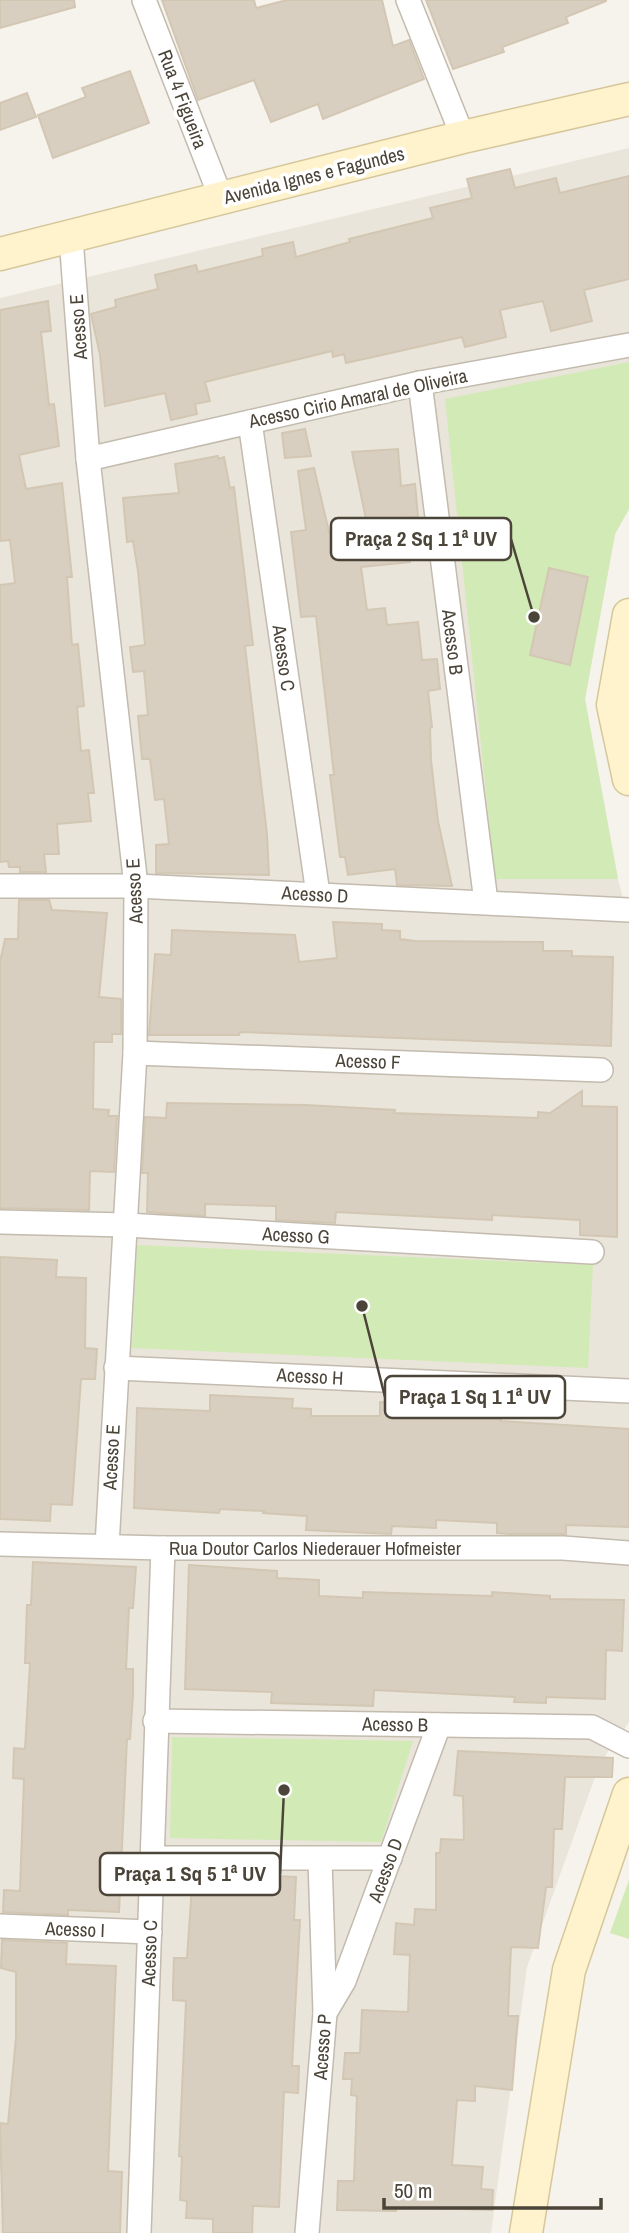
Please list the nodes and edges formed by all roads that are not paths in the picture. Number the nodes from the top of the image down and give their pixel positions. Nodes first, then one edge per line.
1 (144, 0) edge
2 (408, 0) edge
3 (629, 99) edge
4 (463, 137) junction
5 (221, 198) junction
6 (71, 238) junction
7 (0, 254) edge
8 (629, 345) edge
9 (420, 383) junction
10 (250, 422) junction
11 (88, 459) junction
12 (629, 615) edge
13 (629, 779) edge
14 (0, 886) edge
15 (136, 886) junction
16 (318, 894) junction
17 (486, 902) junction
18 (629, 910) edge
19 (135, 1053) junction
20 (601, 1070) dead end
21 (0, 1222) edge
22 (125, 1225) junction
23 (592, 1252) dead end
24 (116, 1368) junction
25 (629, 1391) edge
26 (0, 1544) edge
27 (107, 1546) junction
28 (163, 1548) junction
29 (629, 1553) edge
30 (156, 1721) junction
31 (439, 1725) junction
32 (629, 1746) edge
33 (629, 1794) edge
34 (153, 1858) junction
35 (390, 1858) junction
36 (320, 1860) junction
37 (0, 1926) edge
38 (150, 1932) junction
39 (325, 2012) junction
40 (139, 2233) edge
41 (307, 2233) edge
42 (526, 2233) edge

1 - 5 street, Rua 4 Figueira
2 - 4 street
3 - 4 street, Avenida Ignes e Fagundes
4 - 5 street, Avenida Ignes e Fagundes
5 - 6 street, Avenida Ignes e Fagundes
6 - 7 street, Avenida Ignes e Fagundes
6 - 11 street, Acesso E
8 - 9 street, Acesso Cirio Amaral de Oliveira
9 - 10 street, Acesso Cirio Amaral de Oliveira
9 - 17 street, Acesso B
10 - 11 street, Acesso Cirio Amaral de Oliveira
10 - 16 street, Acesso C
11 - 15 street, Acesso E
12 - 13 street
14 - 15 street, Acesso D
15 - 16 street, Acesso D
15 - 19 street, Acesso E
16 - 17 street, Acesso D
17 - 18 street, Acesso D
19 - 20 street, Acesso F
19 - 22 street, Acesso E
21 - 22 street, Acesso G
22 - 23 street, Acesso G
22 - 24 street, Acesso E
24 - 25 street, Acesso H
24 - 27 street, Acesso E
26 - 27 street, Rua Doutor Carlos Niederauer Hofmeister
27 - 28 street, Rua Doutor Carlos Niederauer Hofmeister
28 - 29 street, Rua Doutor Carlos Niederauer Hofmeister
28 - 30 street, Acesso C
30 - 31 street, Acesso B
30 - 34 street, Acesso C
31 - 32 street, Acesso B
31 - 35 street, Acesso D
33 - 42 street
34 - 36 street
34 - 38 street, Acesso C
35 - 36 street
35 - 39 street, Acesso D
36 - 39 street, Acesso P
37 - 38 street, Acesso I
38 - 40 street, Acesso C
39 - 41 street, Acesso P

